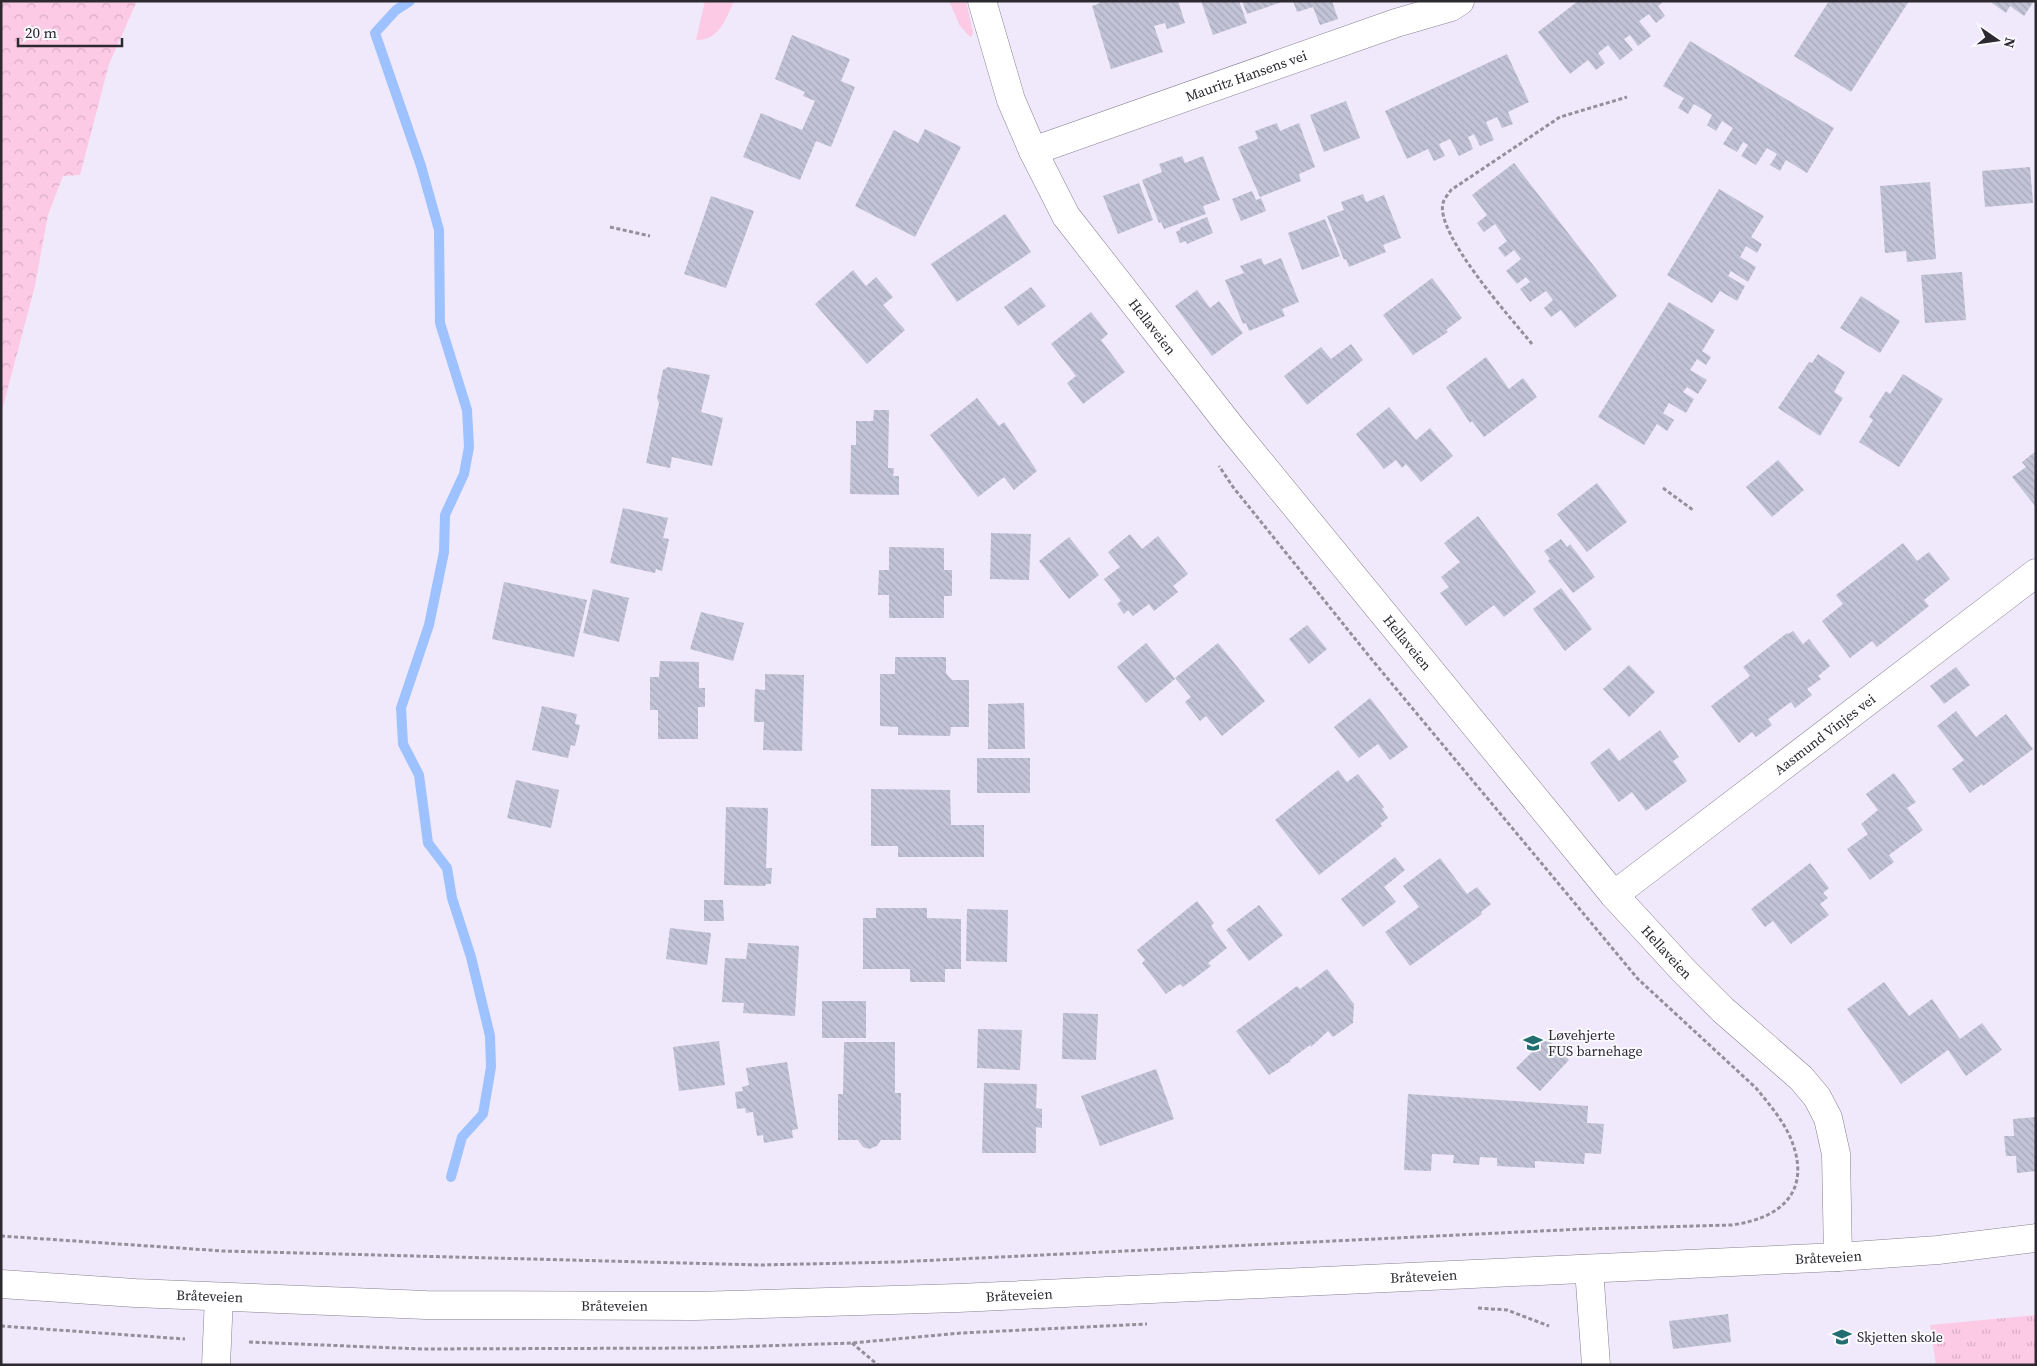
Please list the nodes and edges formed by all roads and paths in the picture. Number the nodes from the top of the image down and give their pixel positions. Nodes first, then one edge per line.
1 (982, 1) edge
2 (1460, 1) edge
3 (1393, 12) edge
4 (1626, 97) dead end
5 (1033, 151) junction
6 (610, 227) dead end
7 (650, 236) dead end
8 (1532, 344) dead end
9 (1230, 426) junction
10 (1663, 488) dead end
11 (1692, 510) dead end
12 (2036, 573) edge
13 (1614, 895) junction
14 (1, 1236) edge
15 (2036, 1238) edge
16 (1838, 1257) junction
17 (1589, 1269) junction
18 (1, 1284) edge
19 (219, 1297) junction
20 (852, 1343) dead end
21 (216, 1365) edge
22 (878, 1365) edge
23 (1596, 1365) edge

1 - 5 street, Hellaveien
2 - 3 street, Mauritz Hansens vei
3 - 5 street, Mauritz Hansens vei
4 - 8 path
5 - 9 street, Hellaveien
6 - 7 path
9 - 13 street, Hellaveien
9 - 14 path
10 - 11 path
12 - 13 street, Aasmund Vinjes vei
13 - 16 street, Hellaveien
15 - 16 street, Bråteveien
16 - 17 street, Bråteveien
17 - 19 street, Bråteveien
17 - 23 street
18 - 19 street, Bråteveien
19 - 21 street
20 - 22 path

